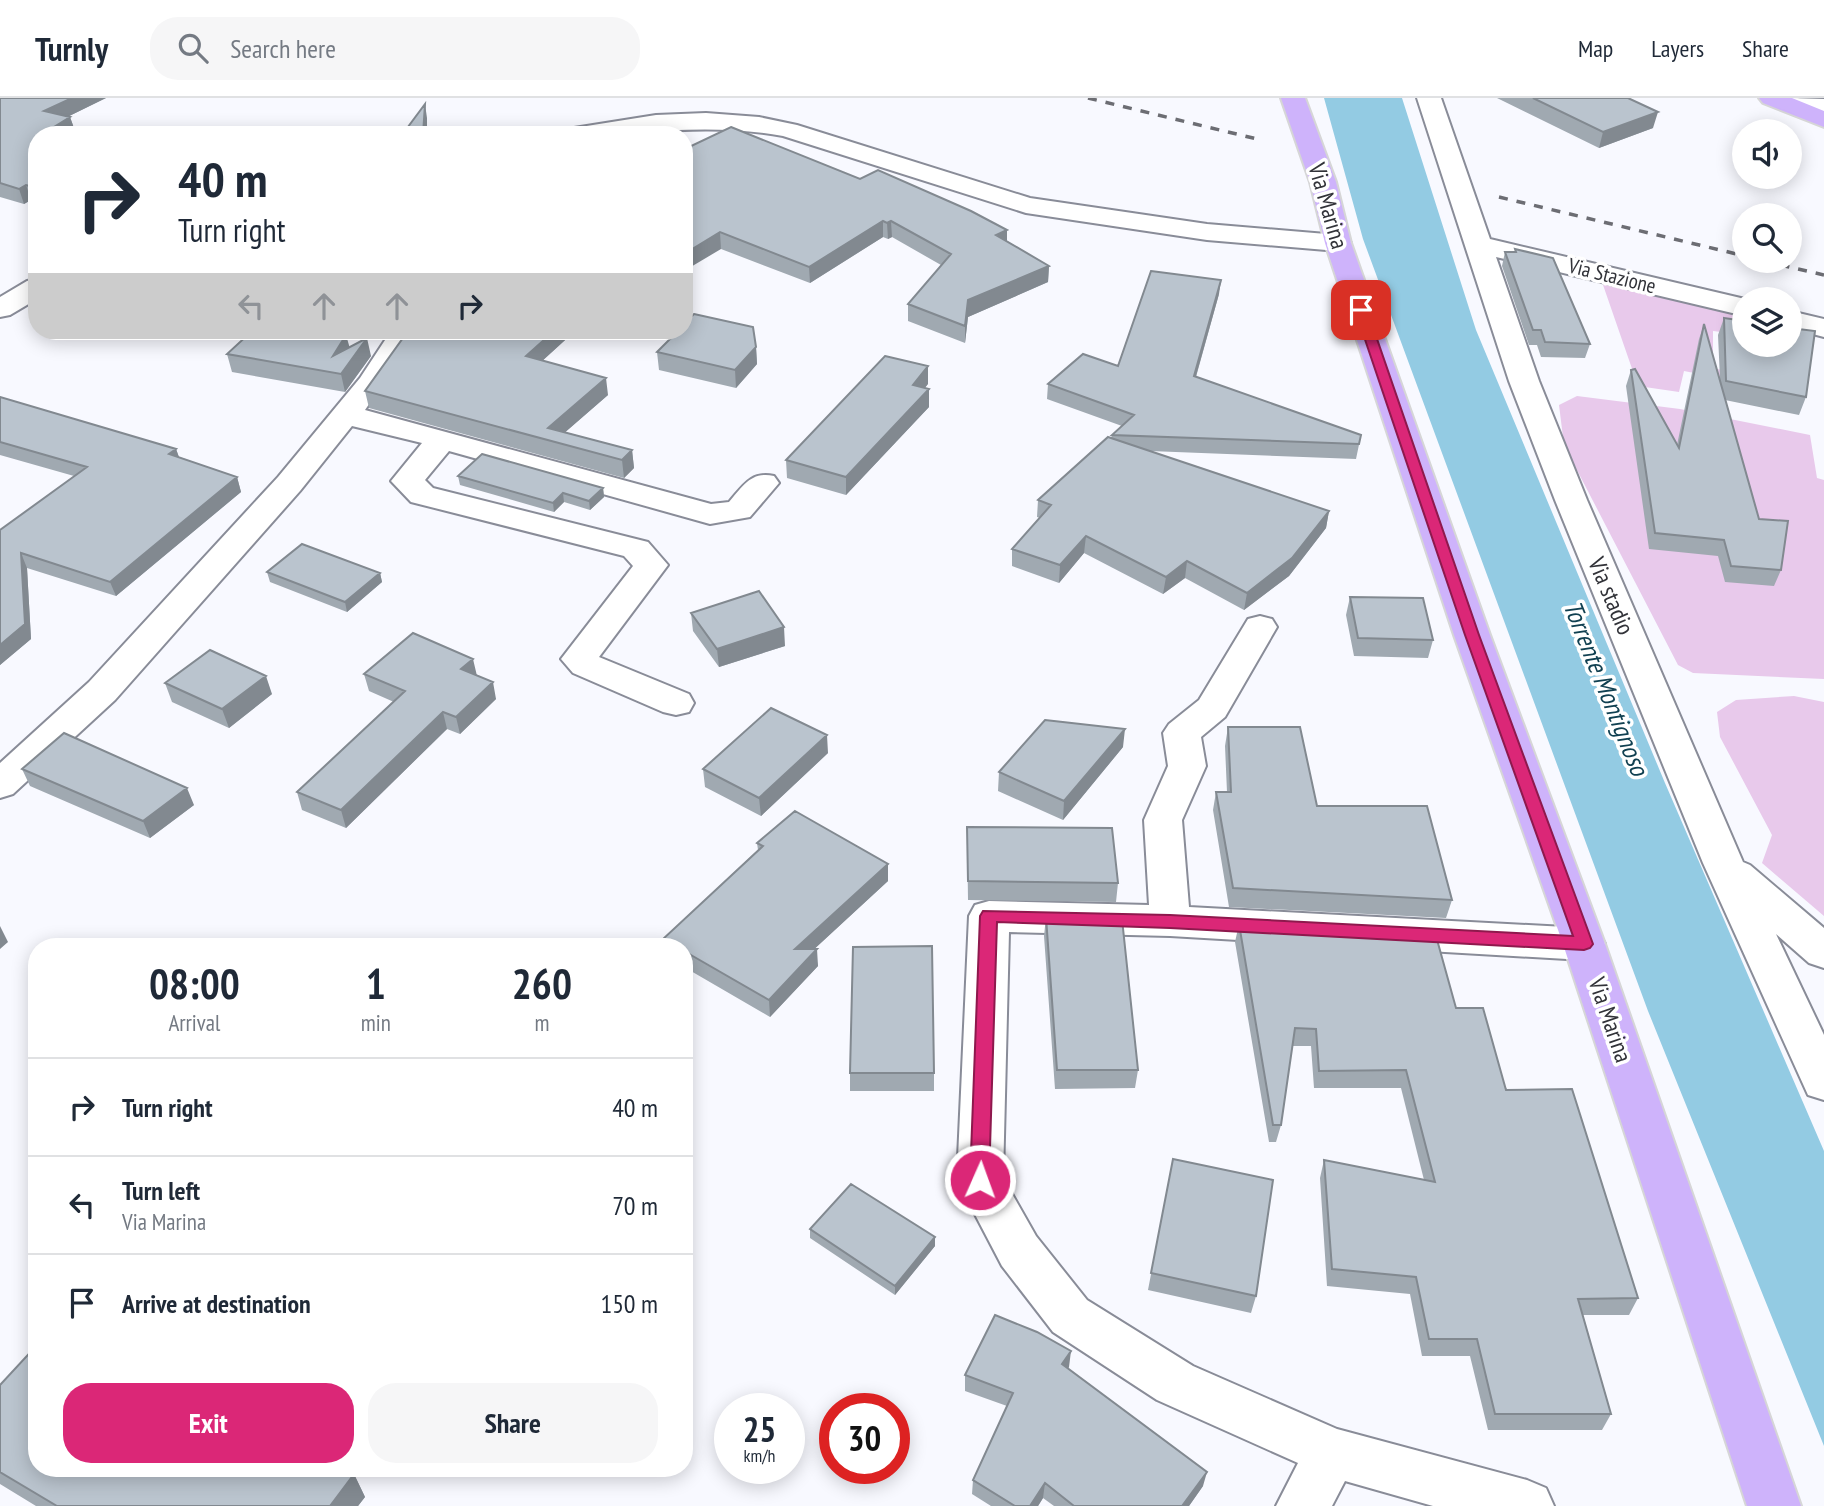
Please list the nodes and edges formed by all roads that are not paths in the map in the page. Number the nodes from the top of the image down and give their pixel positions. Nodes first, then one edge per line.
1 (1293, 98) edge
2 (1429, 98) edge
3 (1771, 98) edge
4 (1801, 98) edge
5 (1824, 108) edge
6 (1824, 120) edge
7 (625, 126) edge
8 (1338, 243) junction
9 (1479, 245) junction
10 (28, 292) edge
11 (1732, 305) edge
12 (0, 309) edge
13 (1802, 322) edge
14 (1824, 328) edge
15 (399, 340) edge
16 (346, 415) junction
17 (442, 439) junction
18 (763, 483) dead end
19 (1260, 627) dead end
20 (676, 703) dead end
21 (0, 785) edge
22 (1723, 863) junction
23 (1170, 921) junction
24 (1584, 944) junction
25 (1824, 952) edge
26 (1824, 1082) edge
27 (1332, 1453) junction
28 (1303, 1506) edge
29 (1527, 1506) edge
30 (1774, 1506) edge

1 - 8 main road, Via Marina
2 - 9 street, Via stadio
3 - 6 main road
4 - 5 street
7 - 8 street
8 - 24 main road, Via Marina
9 - 11 street, Via Stazione
9 - 22 street, Via stadio
10 - 12 street
13 - 14 street
15 - 16 street
16 - 17 street
16 - 21 street
17 - 18 street
17 - 20 street
19 - 23 street
22 - 25 street
22 - 26 street, Via stadio
23 - 24 street
23 - 27 street
24 - 30 main road, Via Marina
27 - 28 street
27 - 29 street

